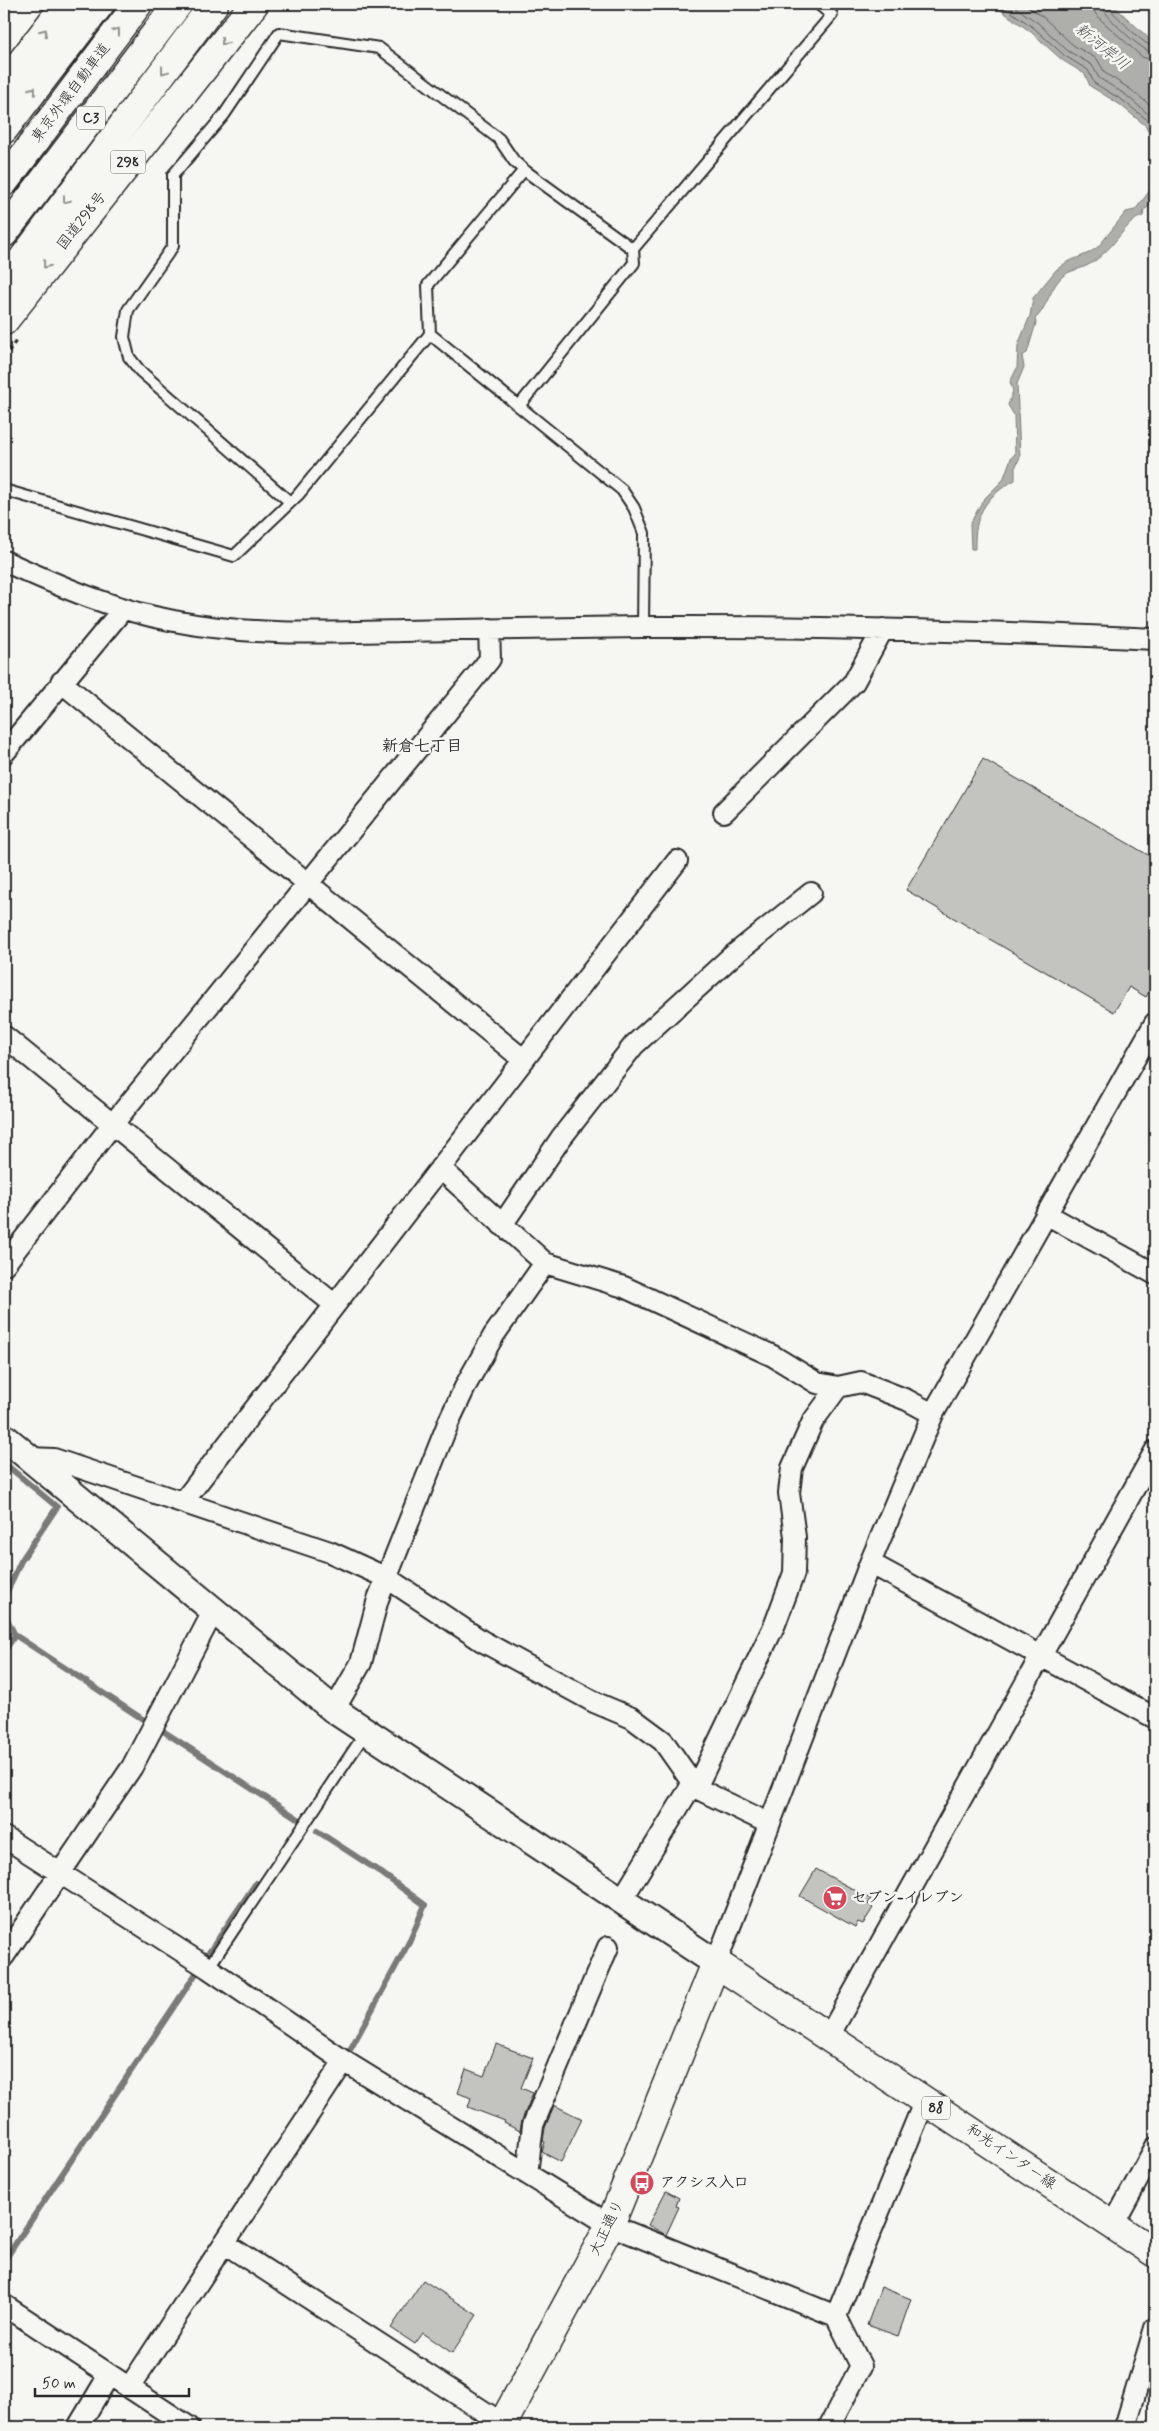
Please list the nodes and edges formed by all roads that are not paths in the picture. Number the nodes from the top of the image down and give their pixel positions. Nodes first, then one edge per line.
1 (66, 4) edge
2 (100, 4) edge
3 (138, 4) edge
4 (178, 4) edge
5 (214, 4) edge
6 (254, 4) edge
7 (818, 4) edge
8 (4, 84) edge
9 (4, 129) edge
10 (524, 170) junction
11 (4, 182) edge
12 (4, 233) edge
13 (633, 249) junction
14 (4, 284) edge
15 (4, 321) edge
16 (430, 334) junction
17 (518, 406) junction
18 (4, 490) edge
19 (290, 502) junction
20 (4, 561) edge
21 (123, 609) junction
22 (643, 627) junction
23 (489, 629) junction
24 (882, 629) junction
25 (1155, 639) edge
26 (61, 682) junction
27 (4, 753) edge
28 (724, 812) dead end
29 (677, 861) dead end
30 (308, 884) junction
31 (811, 893) dead end
32 (1155, 1023) edge
33 (4, 1036) edge
34 (524, 1060) junction
35 (112, 1126) junction
36 (440, 1168) junction
37 (1046, 1214) junction
38 (502, 1225) junction
39 (545, 1263) junction
40 (4, 1265) edge
41 (1155, 1274) edge
42 (335, 1305) junction
43 (838, 1387) junction
44 (933, 1414) junction
45 (4, 1437) edge
46 (1155, 1451) edge
47 (29, 1458) junction
48 (183, 1502) junction
49 (870, 1563) junction
50 (387, 1578) junction
51 (214, 1610) junction
52 (1043, 1656) junction
53 (334, 1710) junction
54 (1155, 1718) edge
55 (366, 1731) junction
56 (694, 1785) junction
57 (768, 1823) junction
58 (4, 1837) edge
59 (59, 1873) junction
60 (622, 1901) junction
61 (608, 1947) dead end
62 (4, 1956) edge
63 (716, 1963) junction
64 (208, 1968) junction
65 (829, 2036) junction
66 (344, 2061) junction
67 (925, 2100) junction
68 (1155, 2148) edge
69 (527, 2174) junction
70 (610, 2225) junction
71 (1112, 2225) junction
72 (224, 2243) junction
73 (1155, 2253) edge
74 (4, 2305) edge
75 (836, 2316) junction
76 (1155, 2328) edge
77 (109, 2375) junction
78 (129, 2388) junction
79 (502, 2426) edge
80 (78, 2427) edge
81 (189, 2427) edge
82 (830, 2427) edge
83 (1125, 2427) edge

8 -> 1 main road
9 -> 2 main road
11 -> 3 main road, 東京外環自動車道 / C3
4 - 12 main road, 東京外環自動車道 / C3
5 -> 14 main road
6 -> 15 main road, 国道298号 / 298
7 - 13 lane
10 - 13 lane
10 - 16 lane
10 - 19 lane
13 - 17 lane
16 - 17 lane
16 - 19 lane
17 - 22 lane
18 - 19 lane
20 - 21 street
21 - 23 street
21 - 26 street
22 - 23 street
22 - 24 street
23 - 30 street
24 - 25 street
24 - 28 street
26 - 27 street
26 - 30 street
29 - 34 street
30 - 34 street
30 - 35 street
31 - 38 street
32 - 37 street
33 - 35 street
34 - 36 street
35 - 40 street
35 - 42 street
36 - 38 street
36 - 42 street
37 - 41 street
37 - 44 street
38 - 39 street
39 - 43 street
39 - 50 street
42 - 48 street
43 - 44 street
43 - 56 street
44 - 49 street
45 - 47 street
46 - 52 street
47 - 48 street
47 - 51 street
48 - 50 street
49 - 52 street
49 - 57 street
50 - 53 street
50 - 56 street
51 - 53 street
51 - 59 street
52 - 54 street
52 - 65 street
53 - 55 street
55 - 60 street
55 - 64 lane
56 - 57 street
56 - 60 street
57 - 63 street
58 - 59 street
59 - 62 street
59 - 64 street
60 - 63 street
61 - 69 street
63 - 65 main road, 和光インター線 / 88
63 - 70 main road, 大正通り
64 - 66 street
65 - 67 main road, 和光インター線 / 88
66 - 69 street
66 - 72 street
67 - 71 main road, 和光インター線 / 88
67 - 75 street
68 - 71 street
69 - 70 street
70 - 75 street
70 - 79 main road, 大正通り
71 - 73 main road, 和光インター線 / 88
72 - 78 street
72 - 79 street
74 - 77 street
75 - 82 street
76 - 83 street
77 - 78 street
77 - 80 street
78 - 81 street

